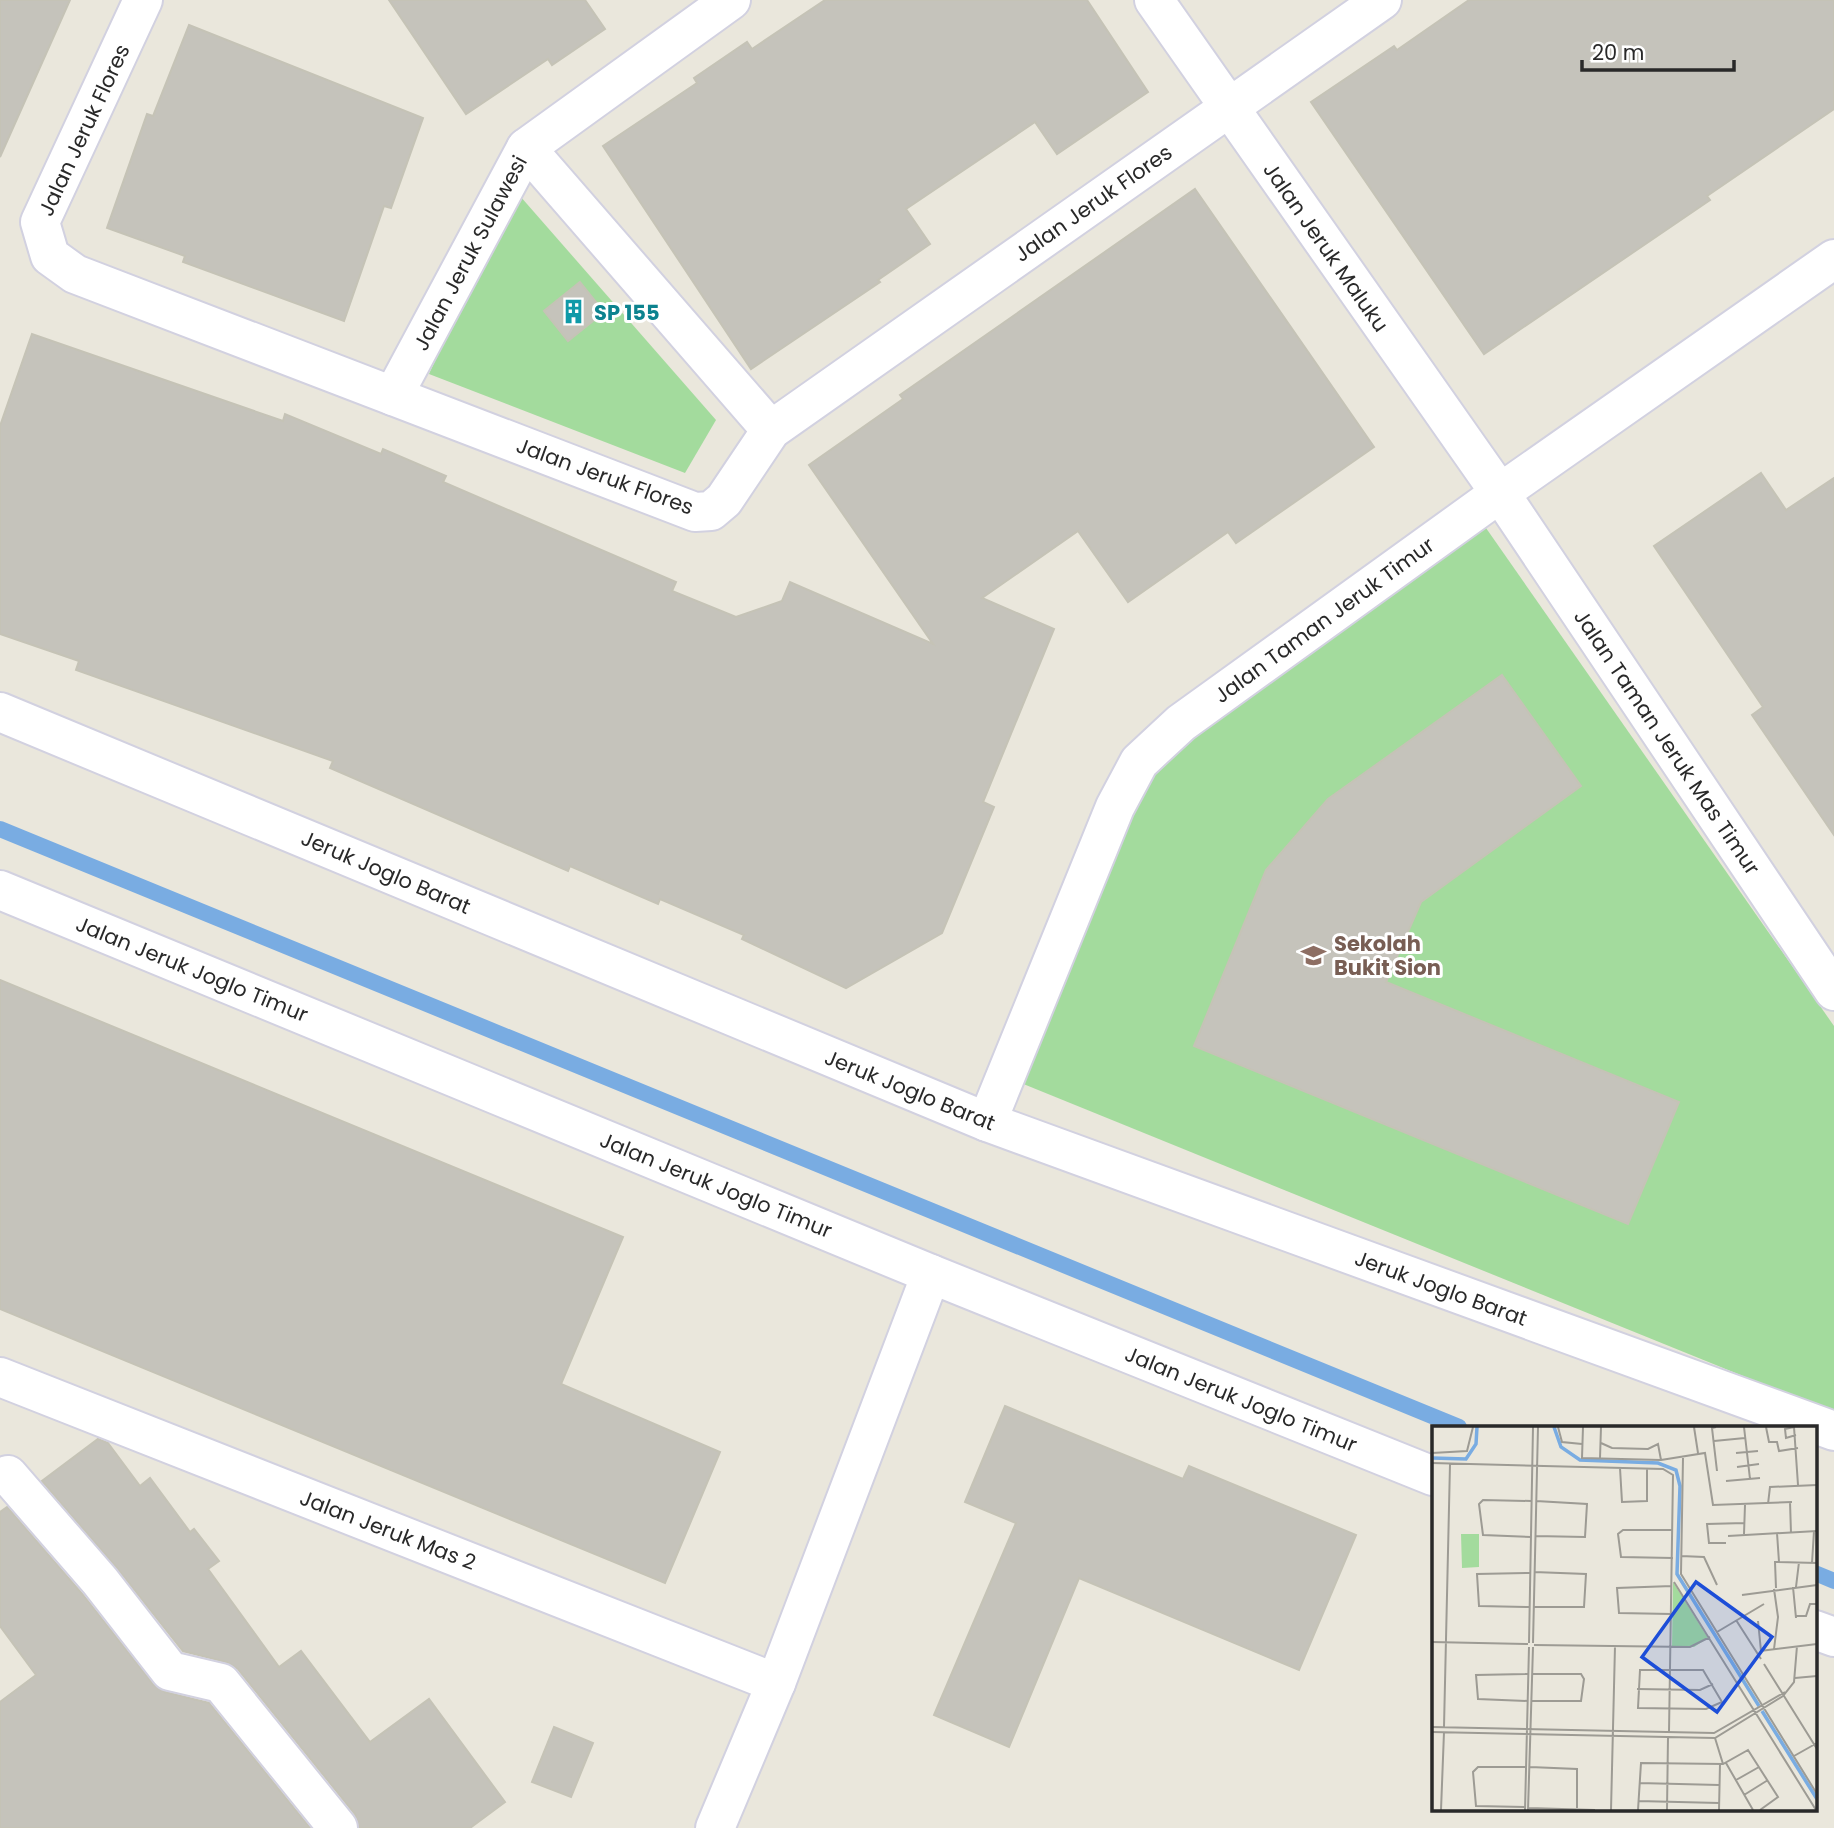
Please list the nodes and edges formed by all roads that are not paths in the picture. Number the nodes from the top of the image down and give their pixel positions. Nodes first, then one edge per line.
1 (143, 0) edge
2 (731, 0) edge
3 (1154, 0) edge
4 (1382, 0) edge
5 (1228, 107) junction
6 (526, 148) junction
7 (1834, 259) edge
8 (393, 396) junction
9 (771, 430) junction
10 (1500, 492) junction
11 (0, 712) edge
12 (0, 890) edge
13 (1834, 991) edge
14 (986, 1122) junction
15 (931, 1274) junction
16 (0, 1377) edge
17 (1834, 1431) edge
18 (10, 1474) edge
19 (1432, 1476) edge
20 (1816, 1630) edge
21 (1834, 1637) edge
22 (776, 1683) junction
23 (338, 1828) edge
24 (715, 1828) edge

1 - 8 street, Jalan Jeruk Flores
2 - 6 street, Jalan Jeruk Sulawesi
3 - 5 street, Jalan Jeruk Maluku
4 - 5 street, Jalan Jeruk Flores
5 - 9 street, Jalan Jeruk Flores
5 - 10 street, Jalan Jeruk Maluku
6 - 8 street, Jalan Jeruk Sulawesi
6 - 9 street
7 - 10 street, Jalan Taman Jeruk Timur
8 - 9 street, Jalan Jeruk Flores
10 - 13 street, Jalan Taman Jeruk Mas Timur
10 - 14 street, Jalan Taman Jeruk Timur
11 - 14 street, Jeruk Joglo Barat
12 - 15 street, Jalan Jeruk Joglo Timur
14 - 17 street, Jeruk Joglo Barat
15 - 19 street, Jalan Jeruk Joglo Timur
15 - 22 street
16 - 22 street, Jalan Jeruk Mas 2
18 - 23 street
20 - 21 street
22 - 24 street

